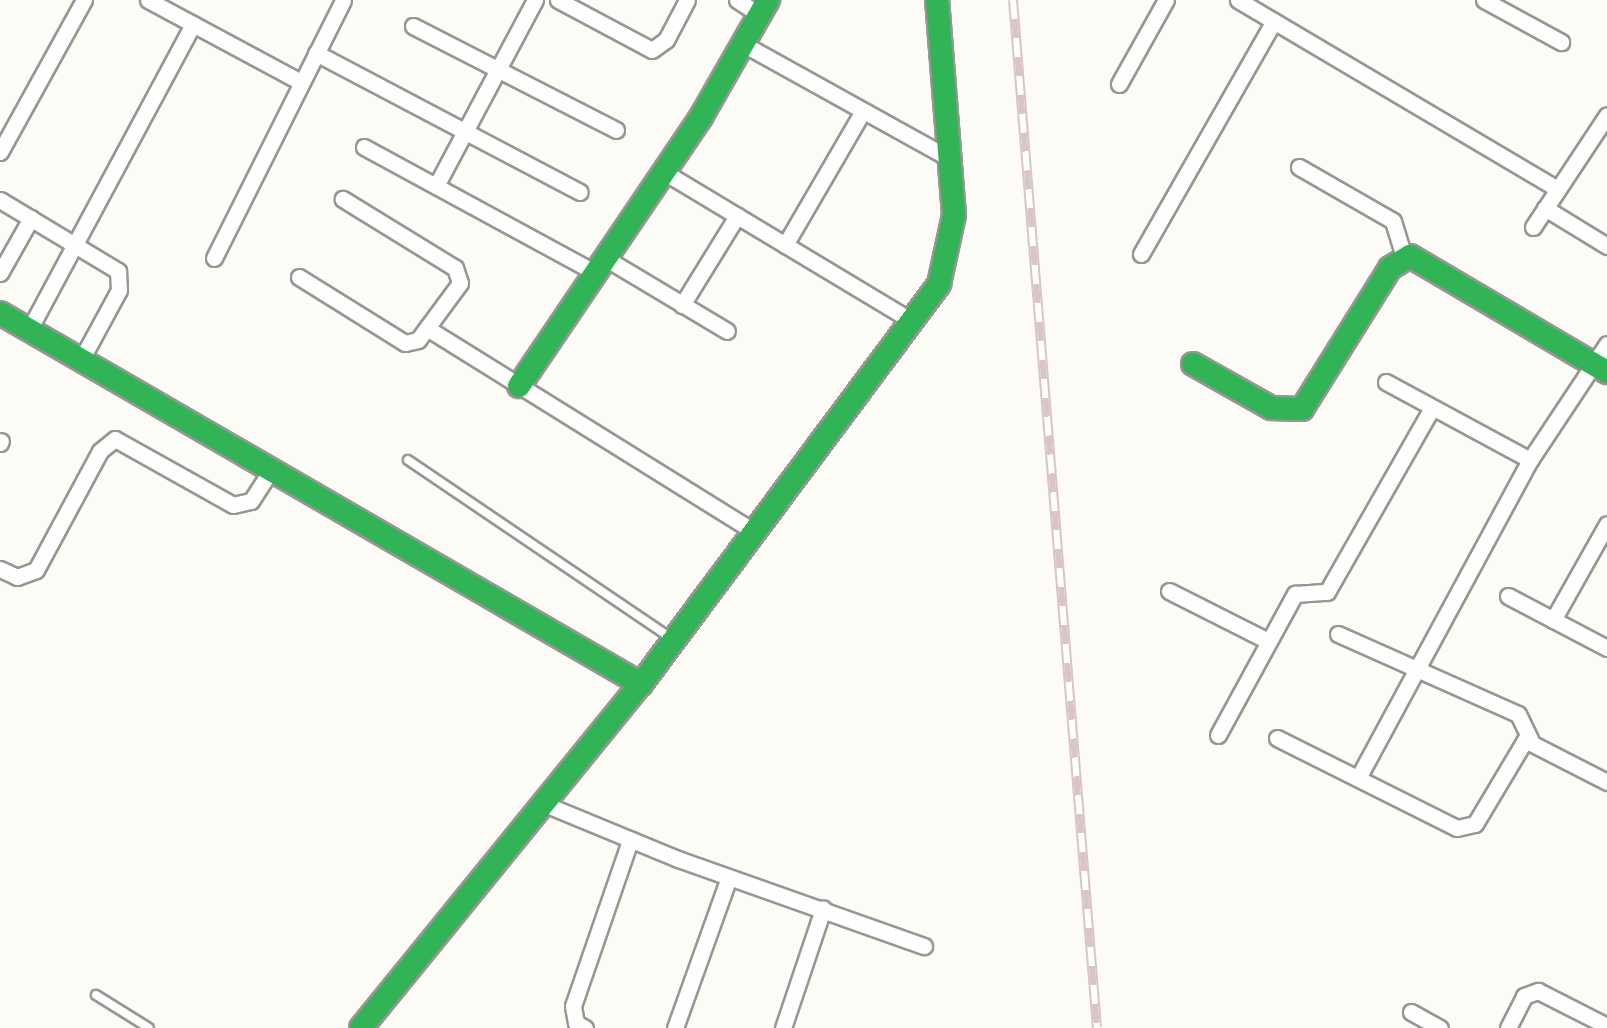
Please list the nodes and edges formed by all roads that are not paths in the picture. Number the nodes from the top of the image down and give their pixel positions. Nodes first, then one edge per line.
1 (84, 0) edge
2 (148, 0) edge
3 (343, 0) edge
4 (535, 0) edge
5 (558, 0) edge
6 (688, 0) edge
7 (737, 0) edge
8 (937, 0) edge
9 (1166, 0) edge
10 (1238, 0) edge
11 (1484, 0) edge
12 (764, 8) edge
13 (1274, 21) junction
14 (193, 24) junction
15 (413, 26) dead end
16 (1561, 42) dead end
17 (746, 46) junction
18 (316, 54) junction
19 (499, 68) junction
20 (301, 82) junction
21 (1118, 84) dead end
22 (863, 111) junction
23 (1607, 115) edge
24 (616, 130) dead end
25 (464, 132) junction
26 (364, 147) dead end
27 (0, 152) edge
28 (950, 160) junction
29 (1299, 167) dead end
30 (664, 172) junction
31 (436, 186) junction
32 (1557, 190) junction
33 (580, 192) dead end
34 (343, 198) dead end
35 (0, 200) edge
36 (1545, 208) junction
37 (737, 216) junction
38 (31, 218) junction
39 (1533, 228) dead end
40 (76, 244) junction
41 (785, 244) junction
42 (1607, 246) edge
43 (1140, 254) dead end
44 (214, 258) dead end
45 (1404, 258) junction
46 (600, 265) junction
47 (0, 273) edge
48 (299, 277) dead end
49 (682, 304) junction
50 (0, 313) edge
51 (912, 321) junction
52 (427, 328) junction
53 (29, 330) junction
54 (727, 331) dead end
55 (82, 360) junction
56 (1603, 360) edge
57 (1193, 364) dead end
58 (1386, 382) dead end
59 (518, 386) junction
60 (1432, 408) junction
61 (408, 460) dead end
62 (1530, 460) junction
63 (271, 470) junction
64 (1607, 524) edge
65 (753, 531) junction
66 (0, 569) edge
67 (1170, 591) dead end
68 (1508, 596) dead end
69 (1553, 620) junction
70 (1338, 634) dead end
71 (675, 641) junction
72 (1268, 641) junction
73 (1607, 648) edge
74 (1417, 670) junction
75 (641, 684) junction
76 (1218, 735) dead end
77 (1277, 738) dead end
78 (1530, 739) junction
79 (1358, 778) junction
80 (1607, 782) edge
81 (542, 803) junction
82 (630, 840) junction
83 (729, 877) junction
84 (823, 910) junction
85 (924, 946) dead end
86 (96, 995) dead end
87 (1411, 1012) dead end
88 (1607, 1026) edge
89 (150, 1028) edge
90 (361, 1028) edge
91 (585, 1028) edge
92 (675, 1028) edge
93 (783, 1028) edge
94 (1440, 1028) edge
95 (1508, 1028) edge

1 - 27 street
2 - 14 street
3 - 18 street
4 - 19 street
5 - 6 street
7 - 12 street
8 - 28 street
9 - 21 street
10 - 13 street
11 - 16 street
12 - 17 street
13 - 32 street
13 - 43 street
14 - 20 street
14 - 40 street
15 - 19 street
17 - 22 street
17 - 30 street
18 - 20 street
18 - 25 street
19 - 24 street
19 - 25 street
20 - 44 street
22 - 28 street
22 - 41 street
23 - 32 street
25 - 31 street
25 - 33 street
26 - 31 street
28 - 51 street
29 - 45 street
30 - 37 street
30 - 46 street
31 - 46 street
32 - 36 street
34 - 52 street
35 - 38 street
36 - 39 street
36 - 42 street
37 - 41 street
37 - 49 street
38 - 40 street
38 - 47 street
40 - 53 street
40 - 55 street
41 - 51 street
45 - 56 street
45 - 57 street
46 - 49 street
46 - 59 street
48 - 52 street
49 - 54 street
50 - 53 street
51 - 65 street
52 - 59 street
53 - 55 street
55 - 63 street
56 - 62 street
58 - 60 street
59 - 65 street
60 - 62 street
60 - 72 street
61 - 71 lane
62 - 74 street
63 - 66 street
63 - 75 street
64 - 69 street
65 - 71 street
67 - 72 street
68 - 69 street
69 - 73 street
70 - 74 street
71 - 75 street
72 - 76 street
74 - 78 street
74 - 79 street
75 - 81 street
77 - 79 street
78 - 79 street
78 - 80 street
81 - 82 street
81 - 90 street
82 - 83 street
82 - 91 street
83 - 84 street
83 - 92 street
84 - 85 street
84 - 93 street
86 - 89 lane
87 - 94 street
88 - 95 street

